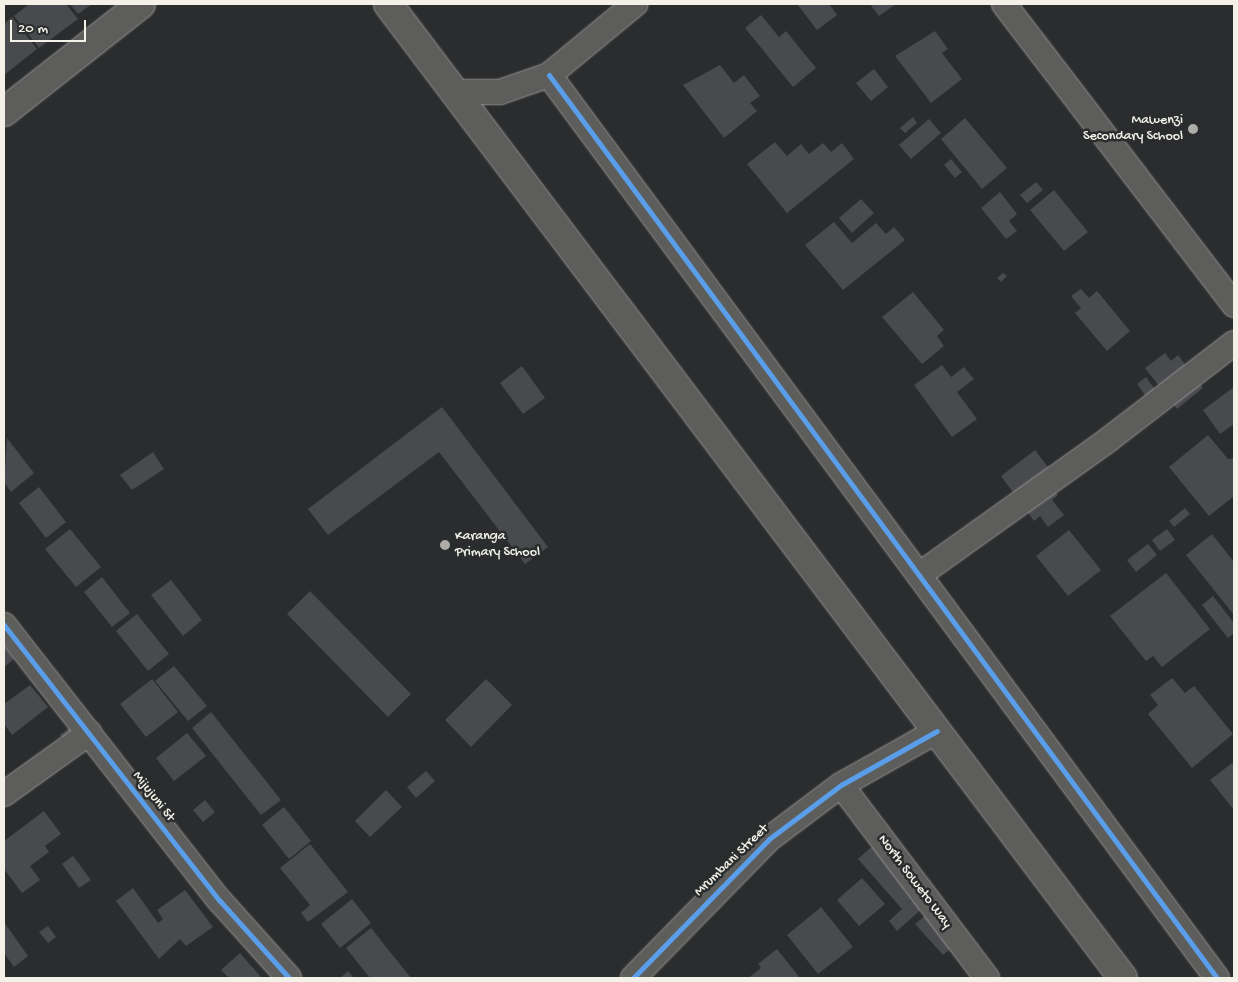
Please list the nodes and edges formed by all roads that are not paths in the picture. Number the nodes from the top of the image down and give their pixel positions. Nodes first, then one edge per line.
1 (141, 4) edge
2 (388, 4) edge
3 (635, 4) edge
4 (1004, 4) edge
5 (549, 75) junction
6 (456, 92) junction
7 (4, 112) edge
8 (1234, 305) edge
9 (1234, 343) edge
10 (919, 575) junction
11 (4, 625) edge
12 (937, 730) junction
13 (89, 733) junction
14 (841, 785) junction
15 (4, 794) edge
16 (289, 978) edge
17 (633, 978) edge
18 (987, 978) edge
19 (1123, 978) edge
20 (1217, 978) edge

1 - 7 main road
2 - 6 main road
3 - 5 street
4 - 8 street
5 - 6 street
5 - 10 street
6 - 12 main road
9 - 10 street
10 - 20 street
11 - 13 street, Mijujuni St
12 - 14 street, Mrumbani Street
12 - 19 main road
13 - 15 street
13 - 16 street, Mijujuni St
14 - 17 street, Mrumbani Street
14 - 18 street, North Soweto Way

